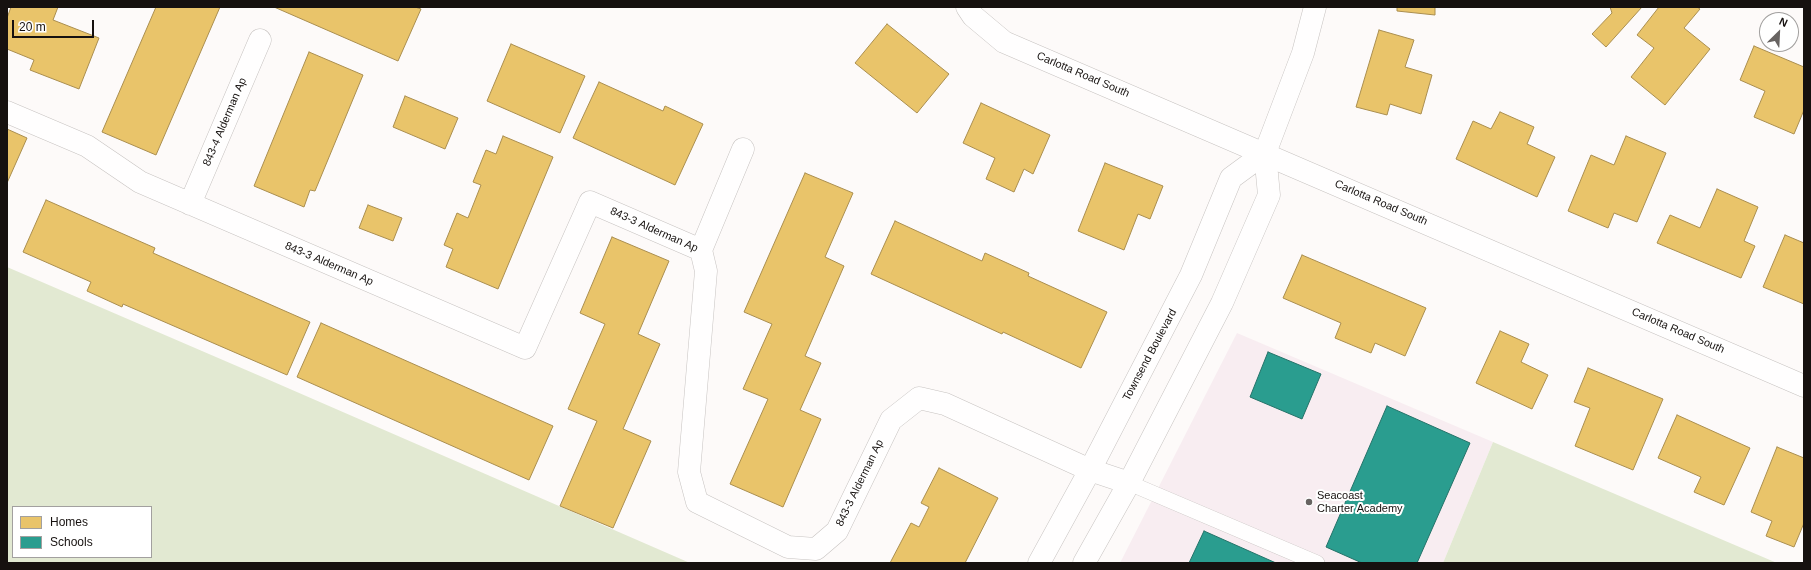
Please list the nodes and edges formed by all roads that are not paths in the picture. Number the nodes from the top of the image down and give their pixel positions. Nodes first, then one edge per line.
1 (967, 7) edge
2 (1315, 7) edge
3 (260, 40) dead end
4 (7, 112) edge
5 (743, 149) dead end
6 (1265, 153) junction
7 (190, 204) junction
8 (701, 250) junction
9 (1804, 386) edge
10 (1090, 470) junction
11 (1129, 483) junction
12 (1039, 563) edge
13 (1084, 563) edge
14 (1317, 563) edge

1 - 6 street, Carlotta Road South
2 - 6 street
3 - 7 street, 843-4 Alderman Ap
4 - 7 street, 843-3 Alderman Ap
5 - 8 street
6 - 9 street, Carlotta Road South
6 - 10 street, Townsend Boulevard
6 - 11 street
7 - 8 street, 843-3 Alderman Ap
8 - 10 street, 843-3 Alderman Ap
10 - 11 street, 843-3 Alderman Ap
10 - 12 street, Townsend Boulevard
11 - 13 street
11 - 14 lane

